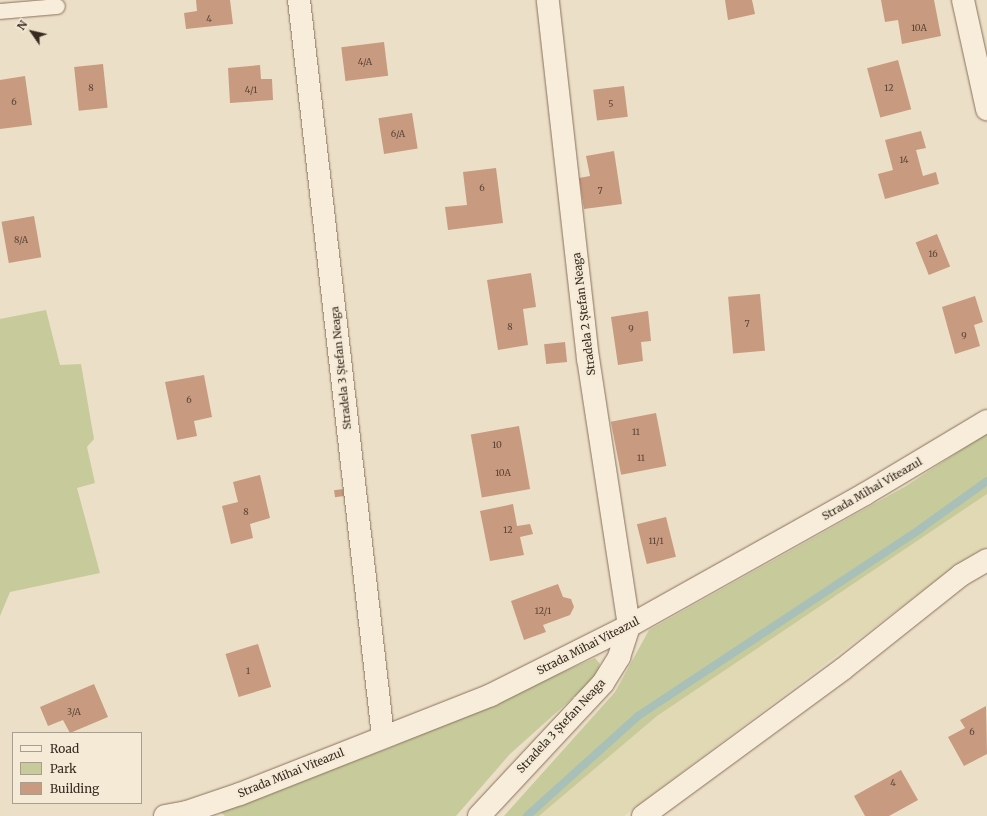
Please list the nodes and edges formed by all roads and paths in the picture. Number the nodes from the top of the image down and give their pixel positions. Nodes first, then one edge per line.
1 (299, 0) edge
2 (548, 0) edge
3 (963, 0) edge
4 (57, 6) dead end
5 (0, 11) edge
6 (987, 109) edge
7 (987, 421) edge
8 (987, 560) edge
9 (629, 626) junction
10 (383, 736) junction
11 (165, 816) edge
12 (479, 816) edge
13 (643, 816) edge

1 - 10 street, Stradela 3 Ștefan Neaga
2 - 9 street, Stradela 2 Ștefan Neaga
3 - 6 street
4 - 5 lane
7 - 9 street, Strada Mihai Viteazul
8 - 13 street
9 - 10 street, Strada Mihai Viteazul
9 - 12 street, Stradela 3 Ștefan Neaga
10 - 11 street, Strada Mihai Viteazul

